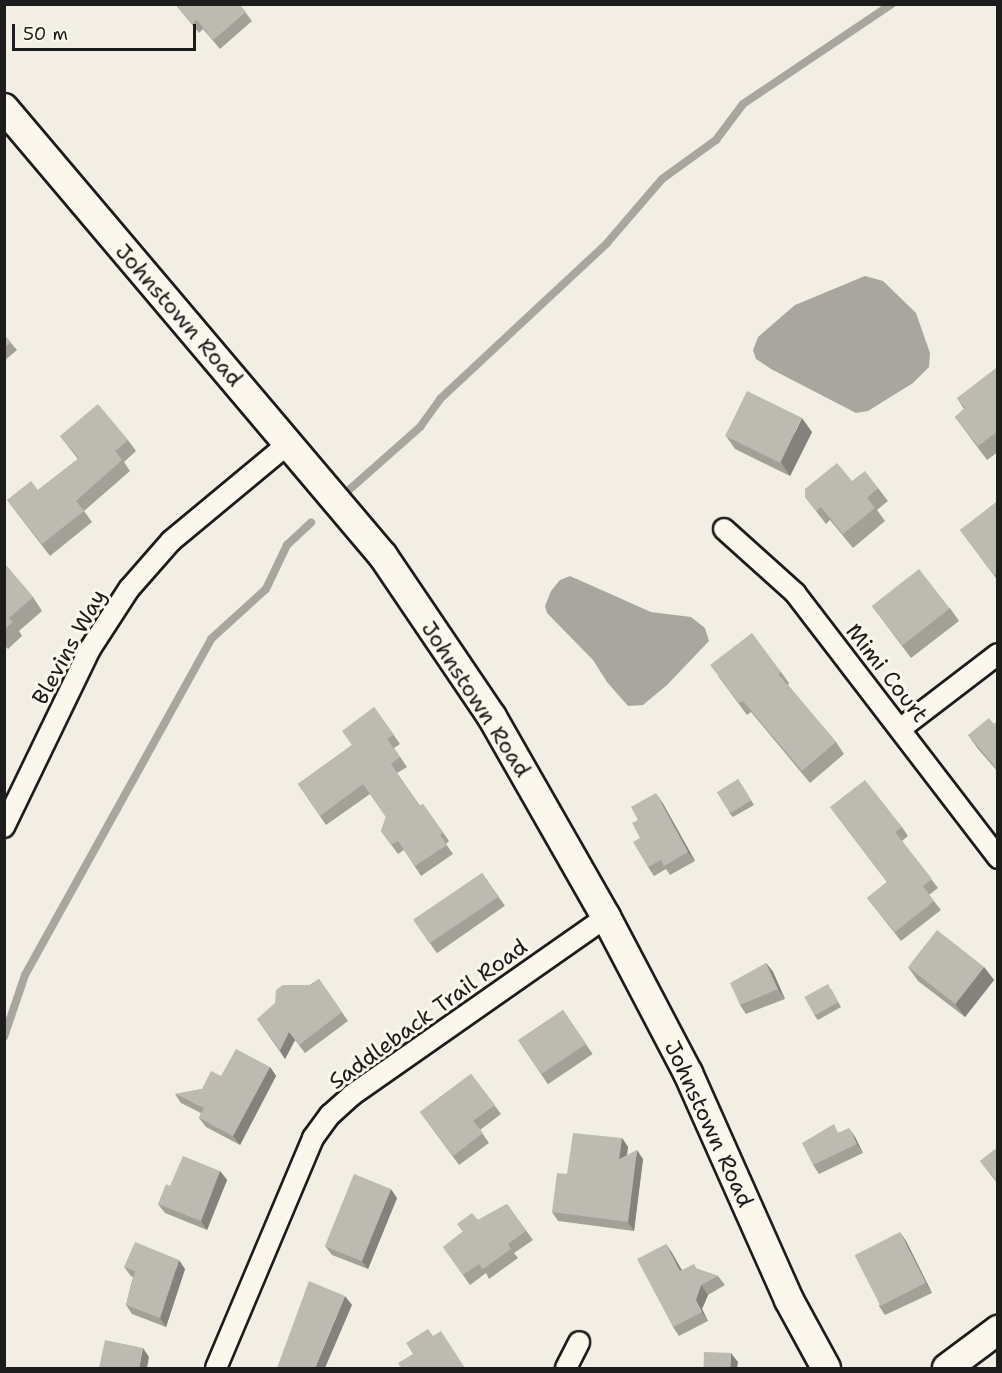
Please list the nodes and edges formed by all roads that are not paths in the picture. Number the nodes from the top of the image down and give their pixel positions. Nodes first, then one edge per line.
1 (4, 108) edge
2 (289, 442) junction
3 (724, 530) dead end
4 (998, 654) edge
5 (900, 729) junction
6 (4, 827) edge
7 (998, 858) edge
8 (606, 917) junction
9 (998, 1330) edge
10 (579, 1342) dead end
11 (216, 1368) edge
12 (566, 1368) edge
13 (826, 1368) edge
14 (947, 1368) edge

1 - 2 main road, Johnstown Road
2 - 6 street, Blevins Way
2 - 8 main road, Johnstown Road
3 - 5 street, Mimi Court
4 - 5 street
5 - 7 street, Mimi Court
8 - 11 street, Saddleback Trail Road
8 - 13 main road, Johnstown Road
9 - 14 main road
10 - 12 street

